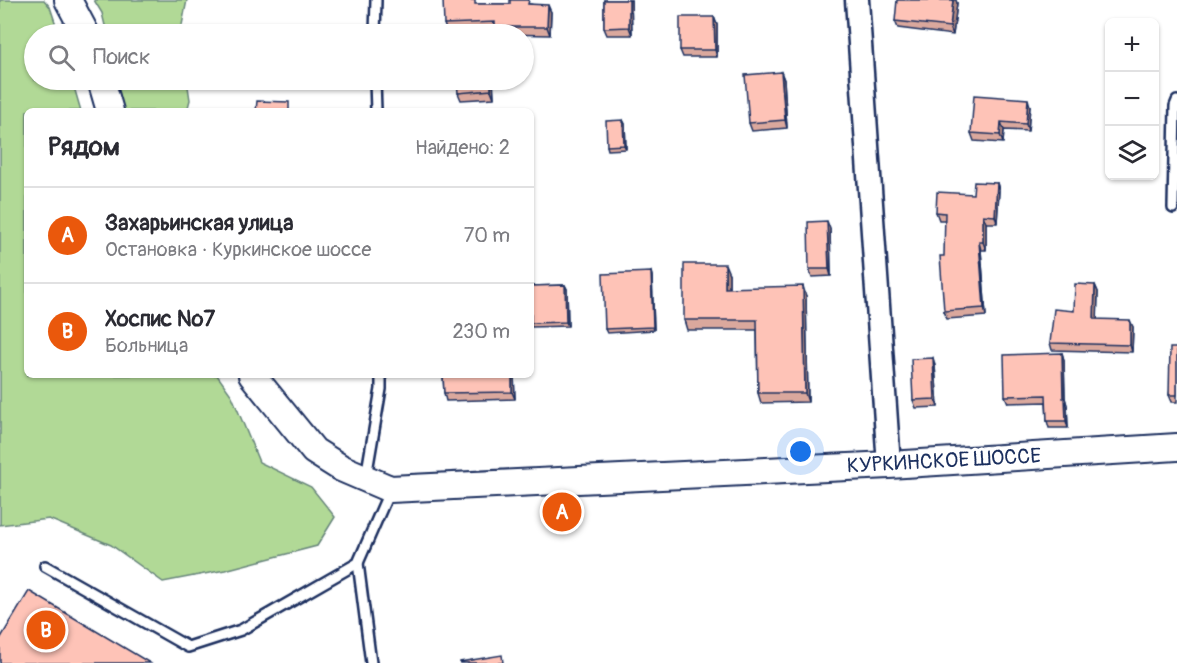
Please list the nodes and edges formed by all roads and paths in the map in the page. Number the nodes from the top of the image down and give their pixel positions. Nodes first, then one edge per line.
1 (68, 0) edge
2 (376, 0) edge
3 (857, 0) edge
4 (81, 24) edge
5 (375, 24) edge
6 (104, 90) edge
7 (375, 90) edge
8 (1177, 101) edge
9 (109, 108) edge
10 (376, 108) edge
11 (1173, 208) dead end
12 (254, 378) edge
13 (381, 378) edge
14 (1177, 447) edge
15 (889, 465) junction
16 (366, 477) junction
17 (390, 489) junction
18 (358, 563) junction
19 (45, 567) dead end
20 (371, 663) edge

1 - 4 main road
2 - 5 lane
3 - 15 street
6 - 9 main road
7 - 10 lane
8 - 11 lane
12 - 16 main road, КУРКИНСКОЕ ШОССЕ
13 - 16 lane
14 - 15 main road, КУРКИНСКОЕ ШОССЕ
15 - 17 main road, КУРКИНСКОЕ ШОССЕ
16 - 17 main road, КУРКИНСКОЕ ШОССЕ
17 - 18 lane
18 - 19 lane
18 - 20 lane

